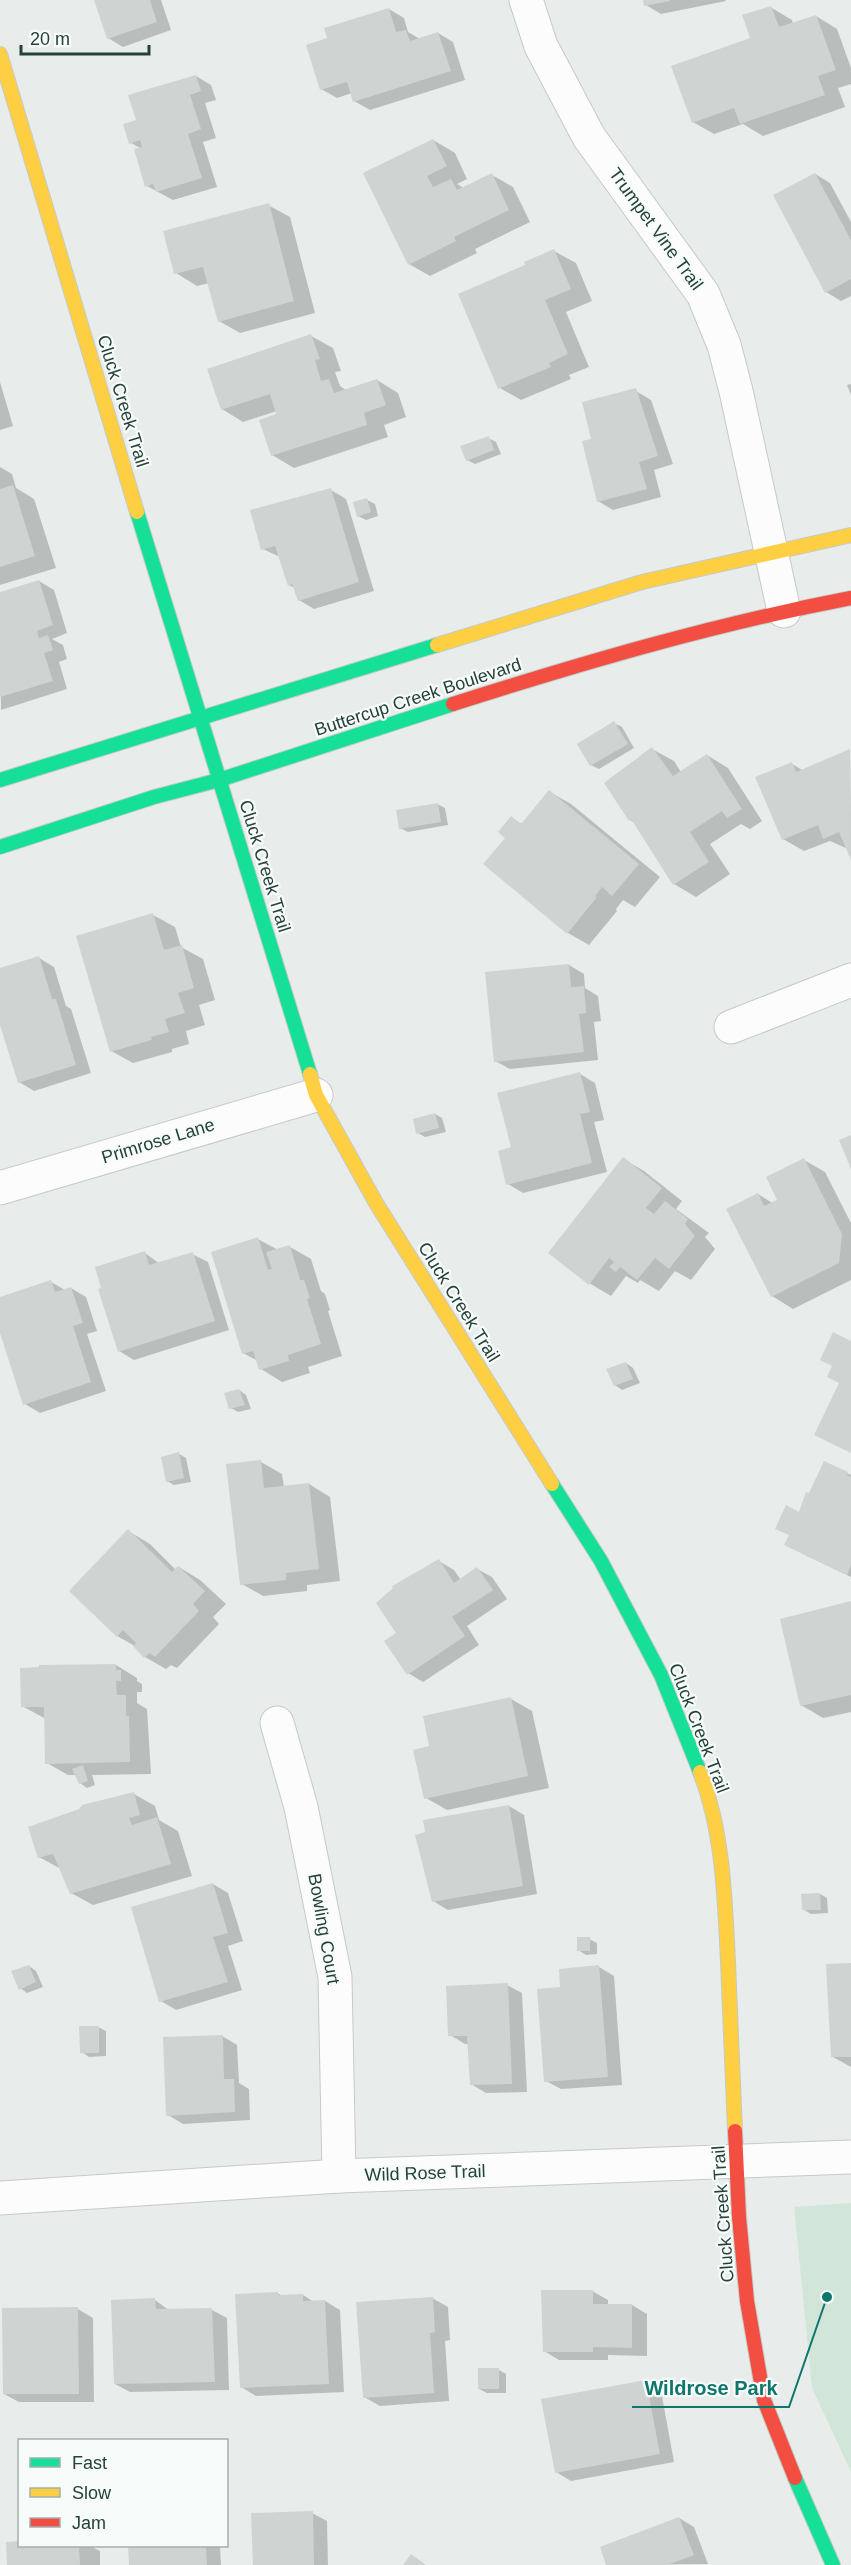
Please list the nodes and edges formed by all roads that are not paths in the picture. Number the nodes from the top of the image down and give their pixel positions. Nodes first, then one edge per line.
1 (526, 0) edge
2 (0, 54) edge
3 (851, 535) edge
4 (772, 553) junction
5 (851, 598) edge
6 (784, 611) junction
7 (201, 719) junction
8 (0, 780) edge
9 (219, 780) junction
10 (0, 847) edge
11 (851, 980) edge
12 (731, 1027) dead end
13 (316, 1095) junction
14 (0, 1188) edge
15 (277, 1723) dead end
16 (851, 2157) edge
17 (738, 2162) junction
18 (339, 2176) junction
19 (0, 2198) edge
20 (833, 2565) edge

1 - 4 street, Trumpet Vine Trail
2 - 7 street, Cluck Creek Trail
3 - 4 street
4 - 6 street, Trumpet Vine Trail
4 - 7 street
5 - 6 street, Buttercup Creek Boulevard
6 - 9 street, Buttercup Creek Boulevard
7 - 8 street
7 - 9 street, Cluck Creek Trail
9 - 10 street, Buttercup Creek Boulevard
9 - 13 street, Cluck Creek Trail
11 - 12 street
13 - 14 street, Primrose Lane
13 - 17 street, Cluck Creek Trail
15 - 18 street, Bowling Court
16 - 17 street, Wild Rose Trail
17 - 18 street, Wild Rose Trail
17 - 20 street, Cluck Creek Trail
18 - 19 street, Wild Rose Trail

